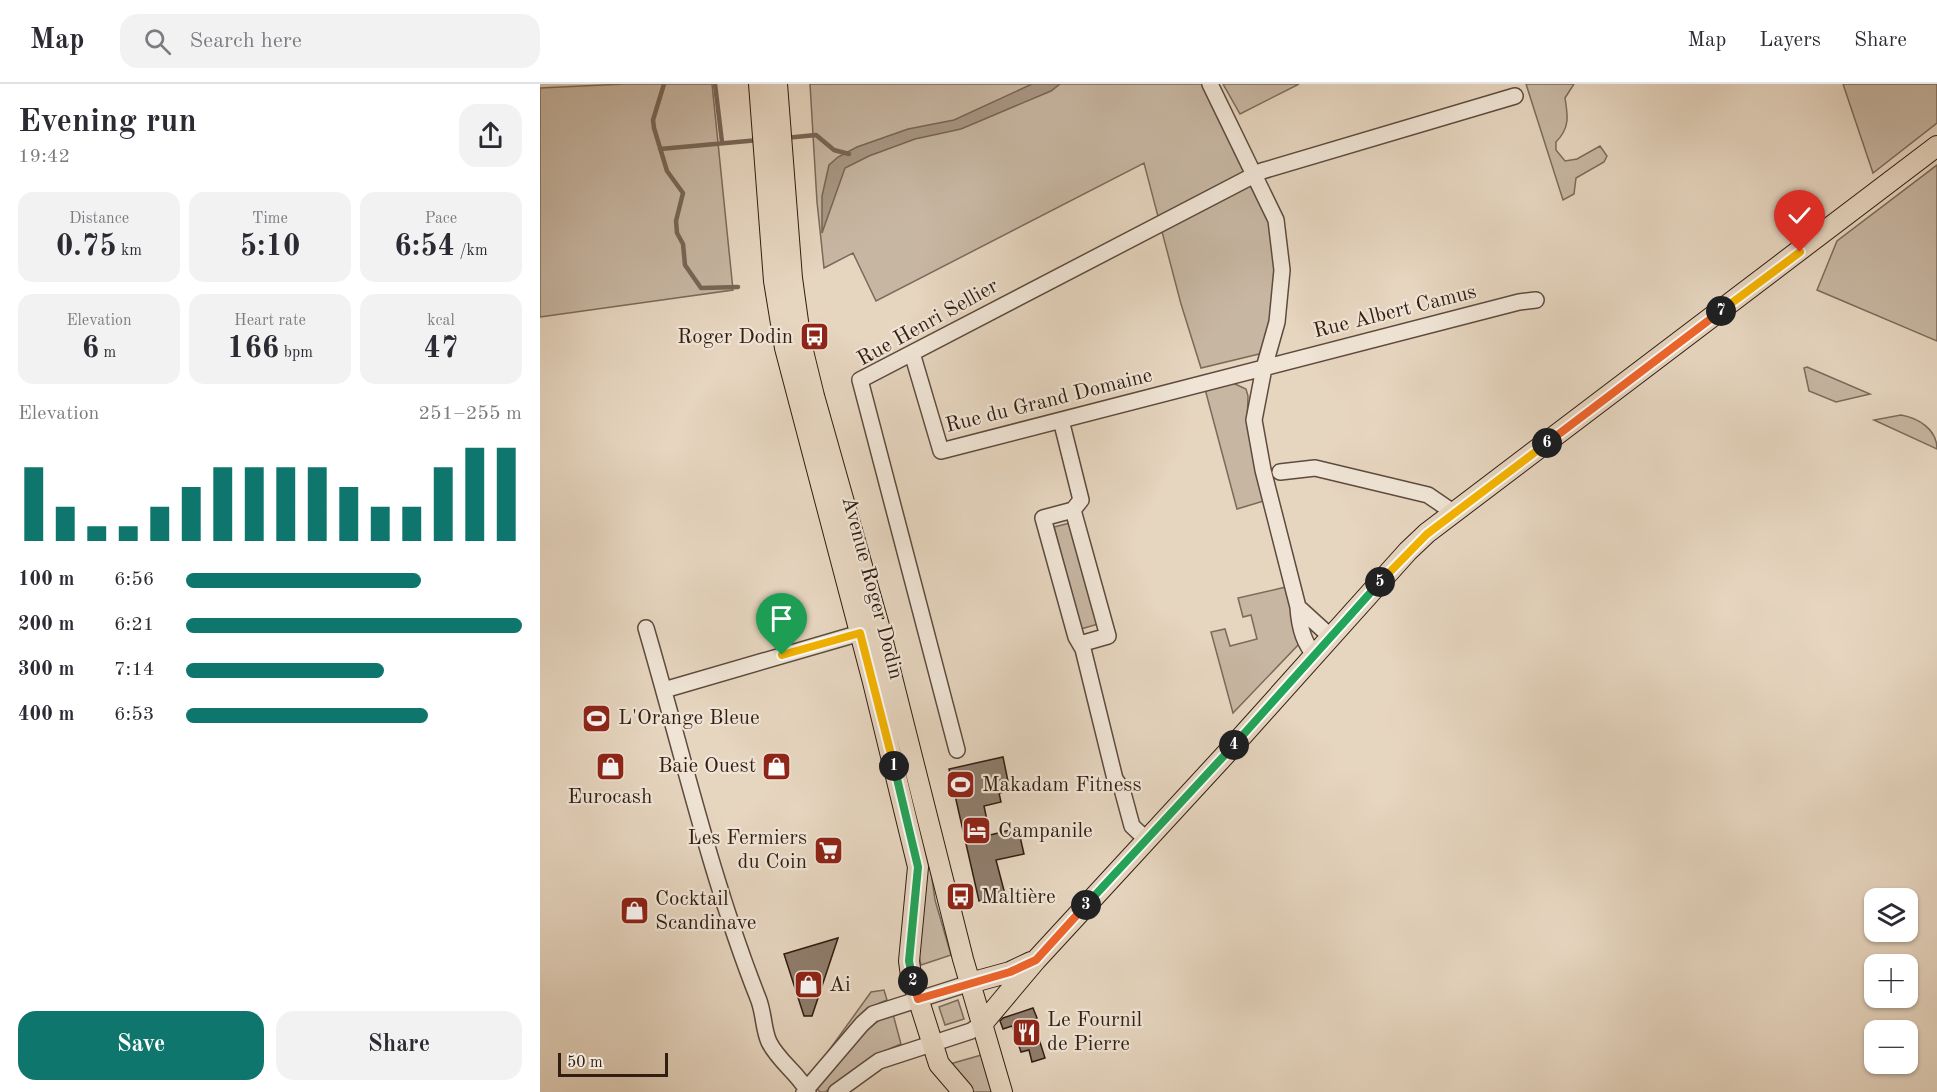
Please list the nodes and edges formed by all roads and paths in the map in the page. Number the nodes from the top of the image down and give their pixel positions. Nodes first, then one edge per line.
1 (1210, 84) edge
2 (768, 86) edge
3 (1515, 96) dead end
4 (1937, 146) edge
5 (1256, 174) junction
6 (777, 207) junction
7 (1536, 300) dead end
8 (912, 353) junction
9 (1264, 368) junction
10 (1060, 420) junction
11 (1280, 472) dead end
12 (1074, 510) junction
13 (1452, 515) junction
14 (1298, 607) junction
15 (646, 628) dead end
16 (860, 633) junction
17 (1331, 637) junction
18 (1080, 644) junction
19 (1315, 655) junction
20 (664, 690) junction
21 (957, 750) dead end
22 (1147, 840) junction
23 (1036, 960) junction
24 (970, 983) junction
25 (918, 999) junction
26 (983, 1023) junction
27 (931, 1043) junction
28 (806, 1091) edge
29 (836, 1092) edge
30 (963, 1092) edge
31 (1002, 1092) edge

1 - 5 street
2 - 6 main road, Avenue Roger Dodin
3 - 5 street, Rue Henri Sellier
4 - 13 main road
5 - 8 street, Rue Henri Sellier
5 - 9 street
6 - 16 main road, Avenue Roger Dodin
6 - 24 main road, Avenue Roger Dodin
7 - 9 street, Rue Albert Camus
8 - 10 street, Rue du Grand Domaine
8 - 21 street, Rue Henri Sellier
9 - 10 street, Rue du Grand Domaine
9 - 14 street
10 - 12 street
11 - 13 street
12 - 18 street
12 - 18 street
13 - 17 main road
14 - 17 street
14 - 19 street
15 - 20 street
16 - 20 street
16 - 25 main road, Avenue Roger Dodin
17 - 19 main road
18 - 22 street
19 - 22 main road
20 - 28 street
22 - 23 main road
23 - 24 main road
23 - 26 main road
24 - 25 street
24 - 26 main road, Avenue Roger Dodin
25 - 27 main road, Avenue Roger Dodin
25 - 28 street
26 - 27 street
26 - 31 main road, Avenue Roger Dodin
27 - 29 street
27 - 30 main road, Avenue Roger Dodin

